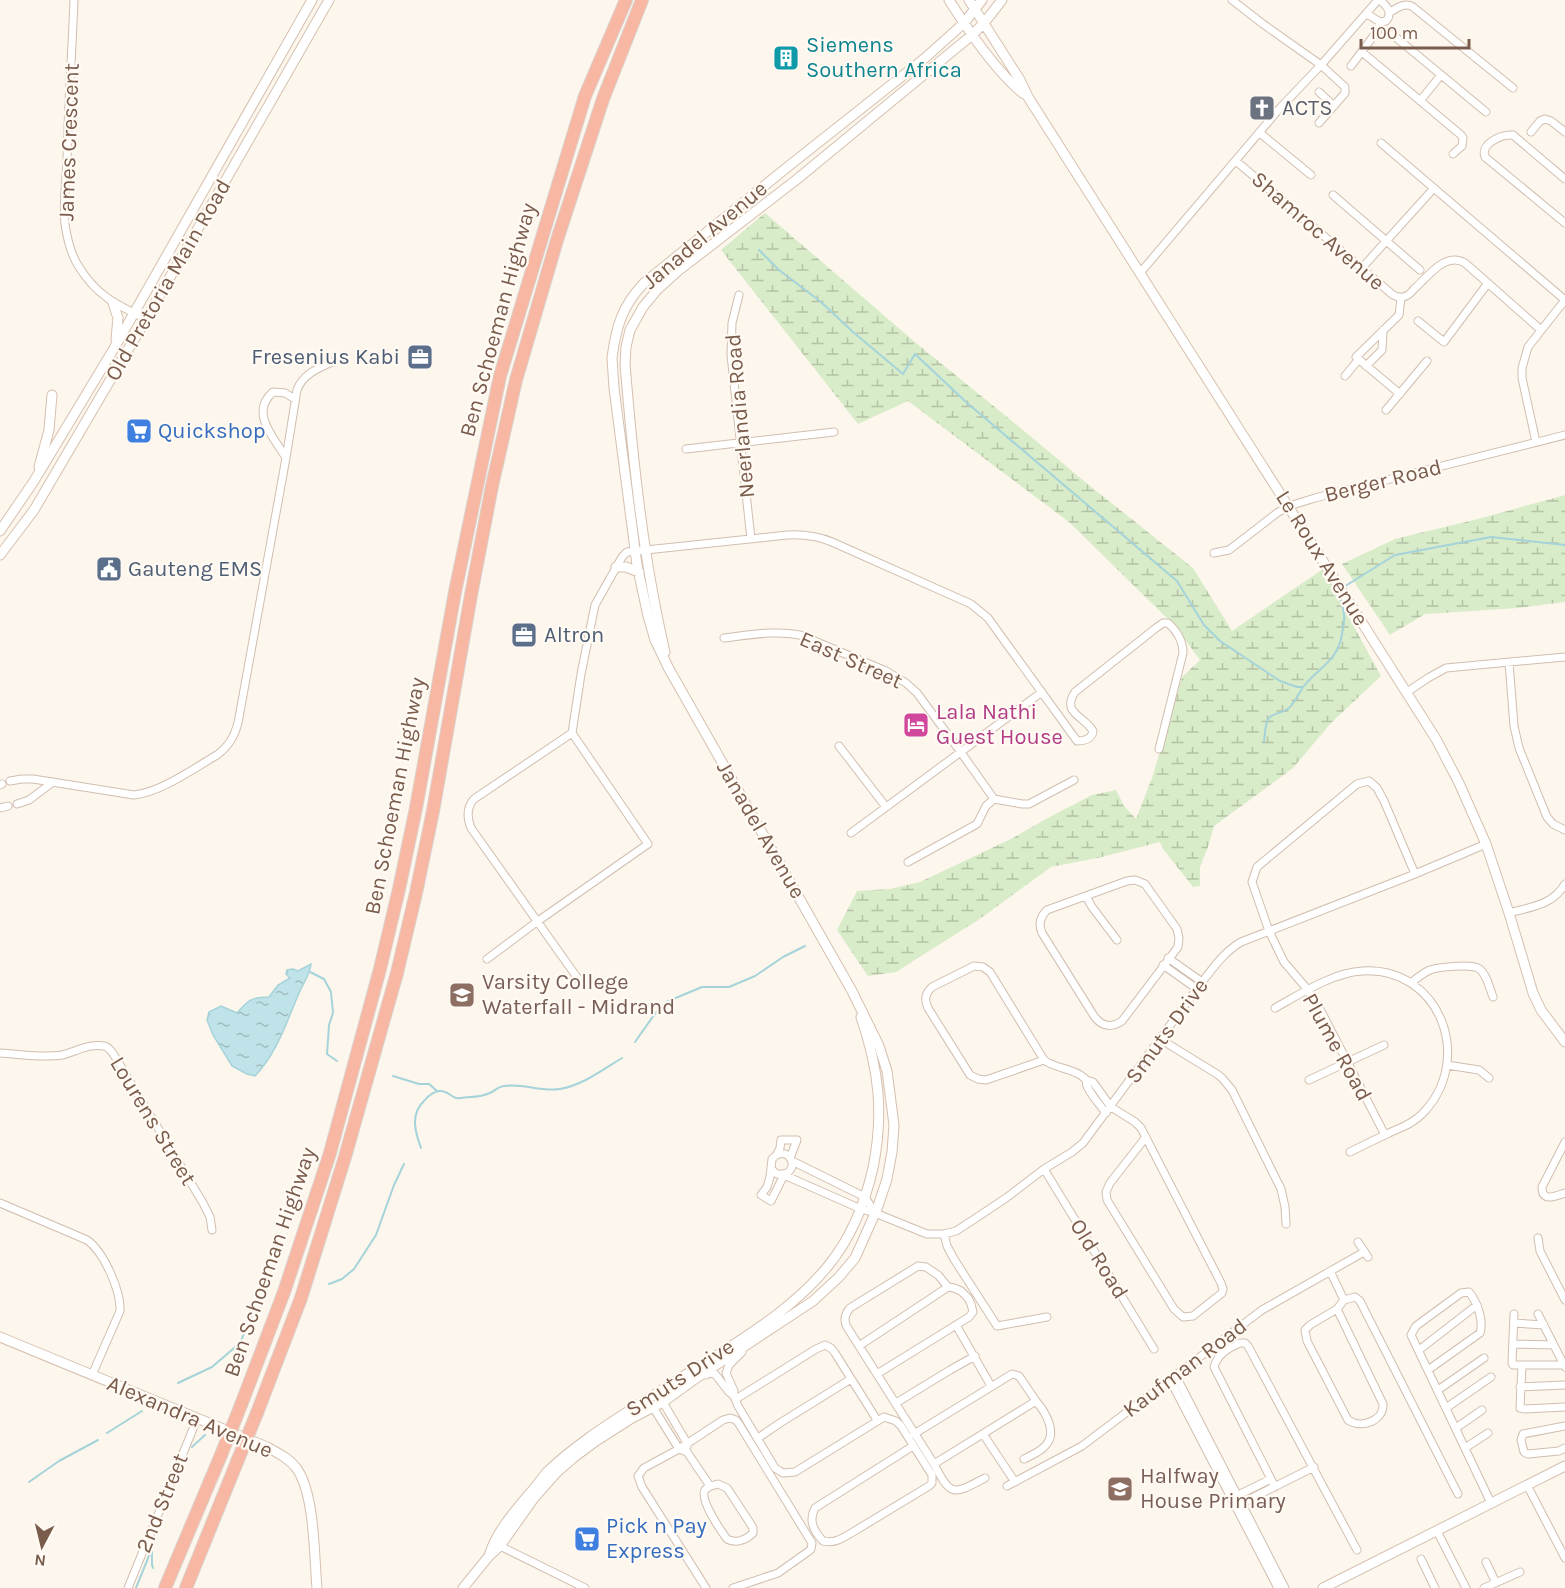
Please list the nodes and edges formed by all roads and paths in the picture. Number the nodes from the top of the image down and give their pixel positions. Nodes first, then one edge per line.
1 (74, 0) edge
2 (312, 0) edge
3 (329, 0) edge
4 (626, 0) edge
5 (642, 0) edge
6 (949, 0) edge
7 (969, 0) edge
8 (982, 0) edge
9 (1002, 0) edge
10 (1232, 0) edge
11 (1379, 0) edge
12 (975, 9) junction
13 (1390, 12) junction
14 (1367, 14) junction
15 (1380, 22) junction
16 (964, 23) junction
17 (984, 23) junction
18 (972, 34) junction
19 (1393, 34) dead end
20 (1362, 52) junction
21 (1322, 64) junction
22 (1351, 66) dead end
23 (1441, 75) junction
24 (1513, 88) dead end
25 (1319, 92) dead end
26 (1028, 97) junction
27 (1420, 100) junction
28 (1334, 106) junction
29 (1486, 112) dead end
30 (1319, 123) dead end
31 (1531, 132) dead end
32 (1565, 132) edge
33 (1260, 133) junction
34 (1381, 143) dead end
35 (1453, 154) dead end
36 (1236, 161) junction
37 (1311, 175) dead end
38 (1565, 179) edge
39 (1434, 188) junction
40 (1333, 195) dead end
41 (1565, 223) edge
42 (1386, 241) junction
43 (1361, 269) junction
44 (1420, 270) dead end
45 (1140, 273) junction
46 (1488, 283) junction
47 (739, 295) dead end
48 (1401, 297) junction
49 (1565, 300) edge
50 (113, 303) junction
51 (134, 313) junction
52 (146, 319) junction
53 (1418, 321) dead end
54 (1383, 330) junction
55 (1541, 330) junction
56 (113, 350) junction
57 (1358, 358) junction
58 (337, 360) dead end
59 (1427, 361) dead end
60 (1366, 366) junction
61 (1345, 376) dead end
62 (1400, 394) junction
63 (52, 395) dead end
64 (295, 399) junction
65 (1386, 410) dead end
66 (834, 432) dead end
67 (1565, 435) edge
68 (741, 442) junction
69 (1536, 442) junction
70 (686, 449) dead end
71 (286, 458) junction
72 (34, 481) junction
73 (1289, 506) junction
74 (0, 531) edge
75 (751, 538) junction
76 (645, 550) junction
77 (635, 551) junction
78 (1214, 553) dead end
79 (0, 555) edge
80 (616, 567) junction
81 (639, 572) junction
82 (724, 638) dead end
83 (1565, 657) edge
84 (1509, 662) junction
85 (669, 669) junction
86 (1042, 692) junction
87 (1407, 692) junction
88 (572, 733) junction
89 (840, 746) dead end
90 (1159, 749) dead end
91 (960, 751) junction
92 (1074, 780) dead end
93 (10, 782) dead end
94 (53, 783) junction
95 (994, 799) junction
96 (17, 804) dead end
97 (886, 807) junction
98 (1565, 830) edge
99 (851, 833) dead end
100 (1486, 844) junction
101 (908, 862) dead end
102 (1415, 874) junction
103 (1565, 884) edge
104 (1086, 896) junction
105 (1509, 913) junction
106 (538, 921) junction
107 (1269, 931) junction
108 (1117, 940) dead end
109 (1168, 958) junction
110 (487, 959) dead end
111 (1163, 965) junction
112 (1202, 982) junction
113 (581, 983) dead end
114 (1411, 983) junction
115 (1197, 989) junction
116 (1308, 990) junction
117 (852, 991) junction
118 (1493, 997) dead end
119 (1275, 1008) dead end
120 (1160, 1039) junction
121 (1565, 1042) edge
122 (1384, 1045) dead end
123 (0, 1053) edge
124 (1044, 1060) junction
125 (1348, 1062) junction
126 (1447, 1065) junction
127 (1489, 1078) dead end
128 (1309, 1080) dead end
129 (1108, 1110) junction
130 (1385, 1135) junction
131 (1146, 1137) junction
132 (1565, 1142) edge
133 (1350, 1152) dead end
134 (777, 1154) junction
135 (791, 1159) junction
136 (1044, 1169) junction
137 (772, 1170) junction
138 (784, 1175) junction
139 (1565, 1193) edge
140 (866, 1197) junction
141 (0, 1203) edge
142 (877, 1208) junction
143 (861, 1209) junction
144 (1286, 1224) dead end
145 (212, 1230) dead end
146 (944, 1234) junction
147 (1538, 1238) dead end
148 (1358, 1242) dead end
149 (1330, 1271) junction
150 (948, 1287) junction
151 (1344, 1300) junction
152 (1565, 1300) edge
153 (1477, 1305) junction
154 (1337, 1308) junction
155 (1514, 1314) dead end
156 (1538, 1314) dead end
157 (1047, 1317) dead end
158 (1514, 1323) junction
159 (956, 1325) junction
160 (1544, 1325) junction
161 (0, 1337) edge
162 (757, 1338) junction
163 (1513, 1344) junction
164 (1554, 1345) junction
165 (859, 1346) junction
166 (1154, 1349) dead end
167 (1419, 1350) junction
168 (975, 1356) junction
169 (1484, 1358) dead end
170 (1522, 1365) junction
171 (1564, 1366) edge
172 (1428, 1370) junction
173 (726, 1373) junction
174 (877, 1374) junction
175 (92, 1375) junction
176 (718, 1377) junction
177 (1491, 1377) dead end
178 (1173, 1378) junction
179 (852, 1379) junction
180 (692, 1381) junction
181 (1565, 1385) edge
182 (992, 1386) junction
183 (1520, 1387) junction
184 (1438, 1390) junction
185 (657, 1392) junction
186 (735, 1398) junction
187 (648, 1399) junction
188 (1036, 1401) junction
189 (663, 1402) junction
190 (896, 1403) junction
191 (1446, 1407) junction
192 (1565, 1407) edge
193 (653, 1408) junction
194 (1482, 1410) dead end
195 (197, 1419) junction
196 (877, 1420) junction
197 (1565, 1426) edge
198 (1455, 1428) junction
199 (1488, 1433) dead end
200 (914, 1434) junction
201 (983, 1434) junction
202 (758, 1438) junction
203 (687, 1443) junction
204 (913, 1446) junction
205 (1465, 1448) junction
206 (1565, 1448) edge
207 (679, 1449) junction
208 (687, 1452) junction
209 (1024, 1459) dead end
210 (934, 1464) junction
211 (1565, 1466) edge
212 (1314, 1467) junction
213 (985, 1478) dead end
214 (1271, 1479) junction
215 (1015, 1482) junction
216 (1527, 1485) junction
217 (710, 1486) junction
218 (1007, 1486) dead end
219 (1275, 1487) junction
220 (1458, 1494) dead end
221 (1235, 1497) junction
222 (1491, 1503) junction
223 (1239, 1505) junction
224 (1437, 1531) junction
225 (496, 1545) junction
226 (1357, 1550) dead end
227 (1565, 1558) edge
228 (1421, 1560) dead end
229 (1486, 1562) dead end
230 (316, 1563) junction
231 (1520, 1572) dead end
232 (1496, 1583) junction
233 (128, 1588) edge
234 (165, 1588) edge
235 (186, 1588) edge
236 (317, 1588) edge
237 (323, 1588) edge
238 (464, 1588) edge
239 (585, 1588) edge
240 (706, 1588) edge
241 (733, 1588) edge
242 (1278, 1588) edge
243 (1285, 1588) edge
244 (1323, 1588) edge
245 (1434, 1588) edge
246 (1466, 1588) edge
247 (1484, 1588) edge

1 - 50 street, James Crescent
2 - 51 main road, Old Pretoria Main Road
3 - 52 main road, Old Pretoria Main Road
4 - 234 highway, Ben Schoeman Highway, bridge
5 - 235 highway, Ben Schoeman Highway, bridge
6 - 16 main road, Le Roux Avenue
7 - 12 main road, Le Roux Avenue
8 - 12 main road, Janadel Avenue
9 - 17 main road, Janadel Avenue
10 - 21 street
11 - 13 street
11 - 14 street
12 - 16 main road, Janadel Avenue
12 - 17 main road, Le Roux Avenue
13 - 15 street
13 - 24 street
14 - 15 street
14 - 21 street
15 - 20 street
16 - 18 main road, Le Roux Avenue
16 - 77 main road, Janadel Avenue
17 - 18 main road, Janadel Avenue
17 - 26 main road, Le Roux Avenue
18 - 26 main road, Le Roux Avenue
18 - 76 main road, Janadel Avenue
19 - 23 street
20 - 22 street
20 - 27 street
21 - 28 street
21 - 33 street
23 - 27 street
23 - 29 street
25 - 28 street
26 - 45 main road, Le Roux Avenue
27 - 35 street
28 - 30 street
31 - 32 street
33 - 36 street
33 - 37 street
34 - 39 street
36 - 43 street, Shamroc Avenue
36 - 45 street
38 - 41 street
39 - 42 street
39 - 49 street
40 - 42 street
42 - 43 street
42 - 44 street
43 - 48 street, Shamroc Avenue
45 - 73 main road, Le Roux Avenue
46 - 48 street, Shamroc Avenue
46 - 53 street
46 - 55 street, Shamroc Avenue
47 - 68 street, Neerlandia Road
48 - 54 street
49 - 55 street
50 - 51 street, James Crescent
50 - 56 main road
51 - 52 street, James Crescent
51 - 56 main road, Old Pretoria Main Road
52 - 79 main road, Old Pretoria Main Road
54 - 57 street
54 - 60 street
55 - 69 street
56 - 72 main road, Old Pretoria Main Road
57 - 60 street
57 - 61 street
58 - 64 street
59 - 62 street
60 - 62 street
62 - 65 street
63 - 72 main road
64 - 71 street
64 - 71 street
66 - 68 street
67 - 69 street, Berger Road
68 - 70 street
68 - 75 street, Neerlandia Road
69 - 73 street, Berger Road
71 - 94 street
72 - 74 main road, Old Pretoria Main Road
73 - 78 street, Berger Road
73 - 87 main road, Le Roux Avenue
75 - 76 street
75 - 86 street
76 - 77 street
76 - 85 main road, Janadel Avenue
77 - 80 street
77 - 81 main road, Janadel Avenue
80 - 81 main road
80 - 88 street
81 - 85 main road, Janadel Avenue
82 - 91 street, East Street
83 - 84 street
84 - 87 street
84 - 98 street
85 - 117 main road, Janadel Avenue
86 - 90 street
86 - 91 street
87 - 100 main road, Le Roux Avenue
88 - 106 street
88 - 106 street
89 - 97 street
91 - 95 street, East Street
91 - 97 street
92 - 95 street
93 - 94 street
94 - 96 street
95 - 101 street
97 - 99 street
100 - 102 street, Smuts Drive
100 - 105 main road, Le Roux Avenue
102 - 107 street, Smuts Drive
102 - 107 street, Plume Road
103 - 105 street
104 - 108 street
104 - 109 street
104 - 111 street
105 - 121 main road, Le Roux Avenue
106 - 110 street
106 - 113 street
107 - 112 street, Smuts Drive
107 - 116 street, Plume Road
109 - 111 street
109 - 112 street
111 - 115 street
112 - 115 street, Smuts Drive
114 - 116 street
114 - 118 street
114 - 126 street
115 - 120 street, Smuts Drive
116 - 119 street
116 - 125 street, Plume Road
117 - 140 main road, Janadel Avenue
117 - 142 main road, Janadel Avenue
120 - 129 street, Smuts Drive
120 - 144 street
122 - 125 street
123 - 145 street, Lourens Street
124 - 124 street
124 - 129 street
125 - 128 street
125 - 130 street, Plume Road
126 - 127 street
126 - 130 street
129 - 131 street
129 - 136 street, Smuts Drive
130 - 133 street
131 - 131 street
132 - 139 street
134 - 135 street
134 - 135 street
134 - 137 street
135 - 138 street
135 - 140 street
136 - 146 street, Smuts Drive
136 - 166 street, Old Road
137 - 138 street
137 - 138 street
138 - 143 street
140 - 142 street
140 - 143 main road, Smuts Drive
141 - 175 street
142 - 143 street
142 - 146 street
142 - 162 main road, Smuts Drive
143 - 185 main road, Smuts Drive
146 - 157 street
147 - 152 street
148 - 149 street, Kaufman Road
149 - 151 street
149 - 178 street, Kaufman Road
150 - 159 street
150 - 165 street
150 - 165 street
151 - 154 street
151 - 220 street
153 - 167 street
153 - 167 street
153 - 172 street
154 - 154 street
155 - 158 street
156 - 160 street
158 - 160 street
158 - 163 street
159 - 168 street
159 - 174 street
160 - 164 street
161 - 175 main road, Alexandra Avenue
162 - 173 street
162 - 180 main road, Smuts Drive
163 - 164 street
163 - 170 street
164 - 171 street
165 - 174 street
167 - 172 street
168 - 182 street
168 - 190 street
169 - 184 street
170 - 171 street
170 - 183 street
172 - 184 street
173 - 176 street
173 - 186 street
174 - 190 street
175 - 195 main road, Alexandra Avenue
176 - 180 street
176 - 186 street
177 - 191 street
178 - 215 street, Kaufman Road
178 - 221 street
179 - 186 street
179 - 196 street
179 - 202 street
180 - 189 main road, Smuts Drive
181 - 183 street
182 - 188 street
182 - 200 street
183 - 192 street
184 - 191 street
185 - 187 main road, Smuts Drive
185 - 189 street
186 - 202 street
187 - 193 street
187 - 225 main road, Smuts Drive
188 - 201 street
188 - 209 street
189 - 193 main road, Smuts Drive
189 - 203 street
190 - 200 street
191 - 198 street
193 - 207 street
193 - 225 main road, Smuts Drive
194 - 198 street
195 - 230 main road, Alexandra Avenue
195 - 233 street, 2nd Street
196 - 202 street
196 - 204 street
197 - 206 street
198 - 205 street
199 - 205 street
200 - 210 street
201 - 210 street
201 - 215 street
203 - 207 street
203 - 208 street
203 - 241 street
204 - 204 street
205 - 222 street
207 - 208 street
207 - 240 street
208 - 217 street
210 - 213 street
211 - 216 main road
212 - 214 street
212 - 219 street
212 - 226 street
214 - 219 street
214 - 221 street
215 - 218 street, Kaufman Road
216 - 222 main road
216 - 227 street
217 - 217 street
219 - 223 street
221 - 223 street
222 - 224 main road
223 - 242 street
223 - 243 street
224 - 244 main road
224 - 246 street
225 - 238 main road, Smuts Drive
225 - 239 street
228 - 245 street
229 - 232 street
230 - 236 main road, Alexandra Avenue
230 - 237 main road
231 - 232 street
232 - 247 street

